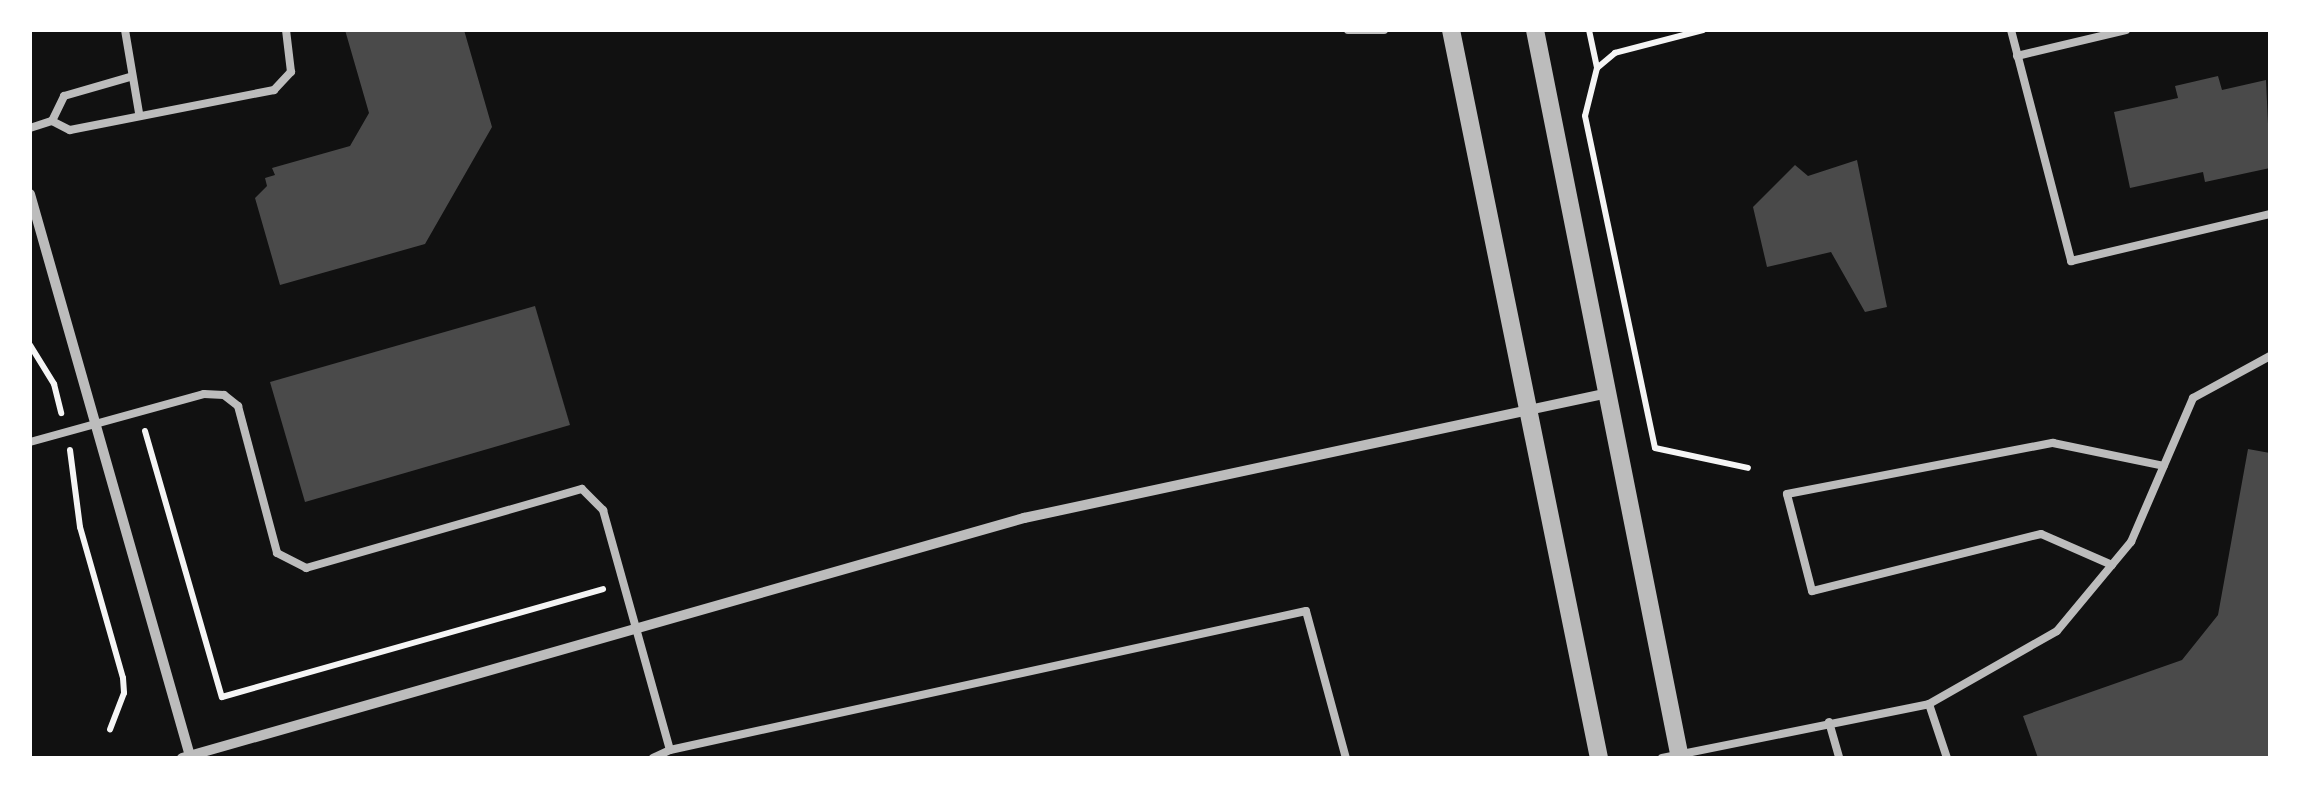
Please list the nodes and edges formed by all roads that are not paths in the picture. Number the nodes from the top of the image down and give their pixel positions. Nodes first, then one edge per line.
1 (125, 30) edge
2 (286, 30) edge
3 (1348, 30) edge
4 (1384, 30) edge
5 (1451, 30) edge
6 (1535, 30) edge
7 (2010, 30) edge
8 (2126, 30) edge
9 (2017, 56) junction
10 (130, 77) junction
11 (139, 113) junction
12 (52, 121) junction
13 (30, 128) edge
14 (30, 194) edge
15 (2270, 214) edge
16 (2270, 356) edge
17 (1608, 393) junction
18 (1530, 406) junction
19 (95, 422) junction
20 (30, 442) edge
21 (2164, 466) junction
22 (2112, 565) junction
23 (633, 630) junction
24 (1929, 704) junction
25 (1828, 722) junction
26 (670, 750) junction
27 (186, 757) edge
28 (1674, 757) edge
29 (653, 758) edge
30 (1346, 758) edge
31 (1599, 758) edge
32 (1838, 758) edge
33 (1946, 758) edge

1 - 10 lane
2 - 11 lane
3 - 4 lane
5 - 18 street
6 - 17 street
7 - 9 lane
8 - 9 lane
9 - 15 lane
10 - 11 lane
10 - 12 lane
11 - 12 lane
12 - 13 lane
14 - 19 street
16 - 21 lane
17 - 18 street
17 - 28 street
18 - 23 street
18 - 31 street
19 - 20 lane
19 - 23 lane
19 - 27 street
21 - 22 lane
21 - 22 lane
22 - 24 lane
23 - 26 lane
23 - 27 street
24 - 25 lane
24 - 33 lane
25 - 28 lane
25 - 32 lane
26 - 29 lane
26 - 30 lane

